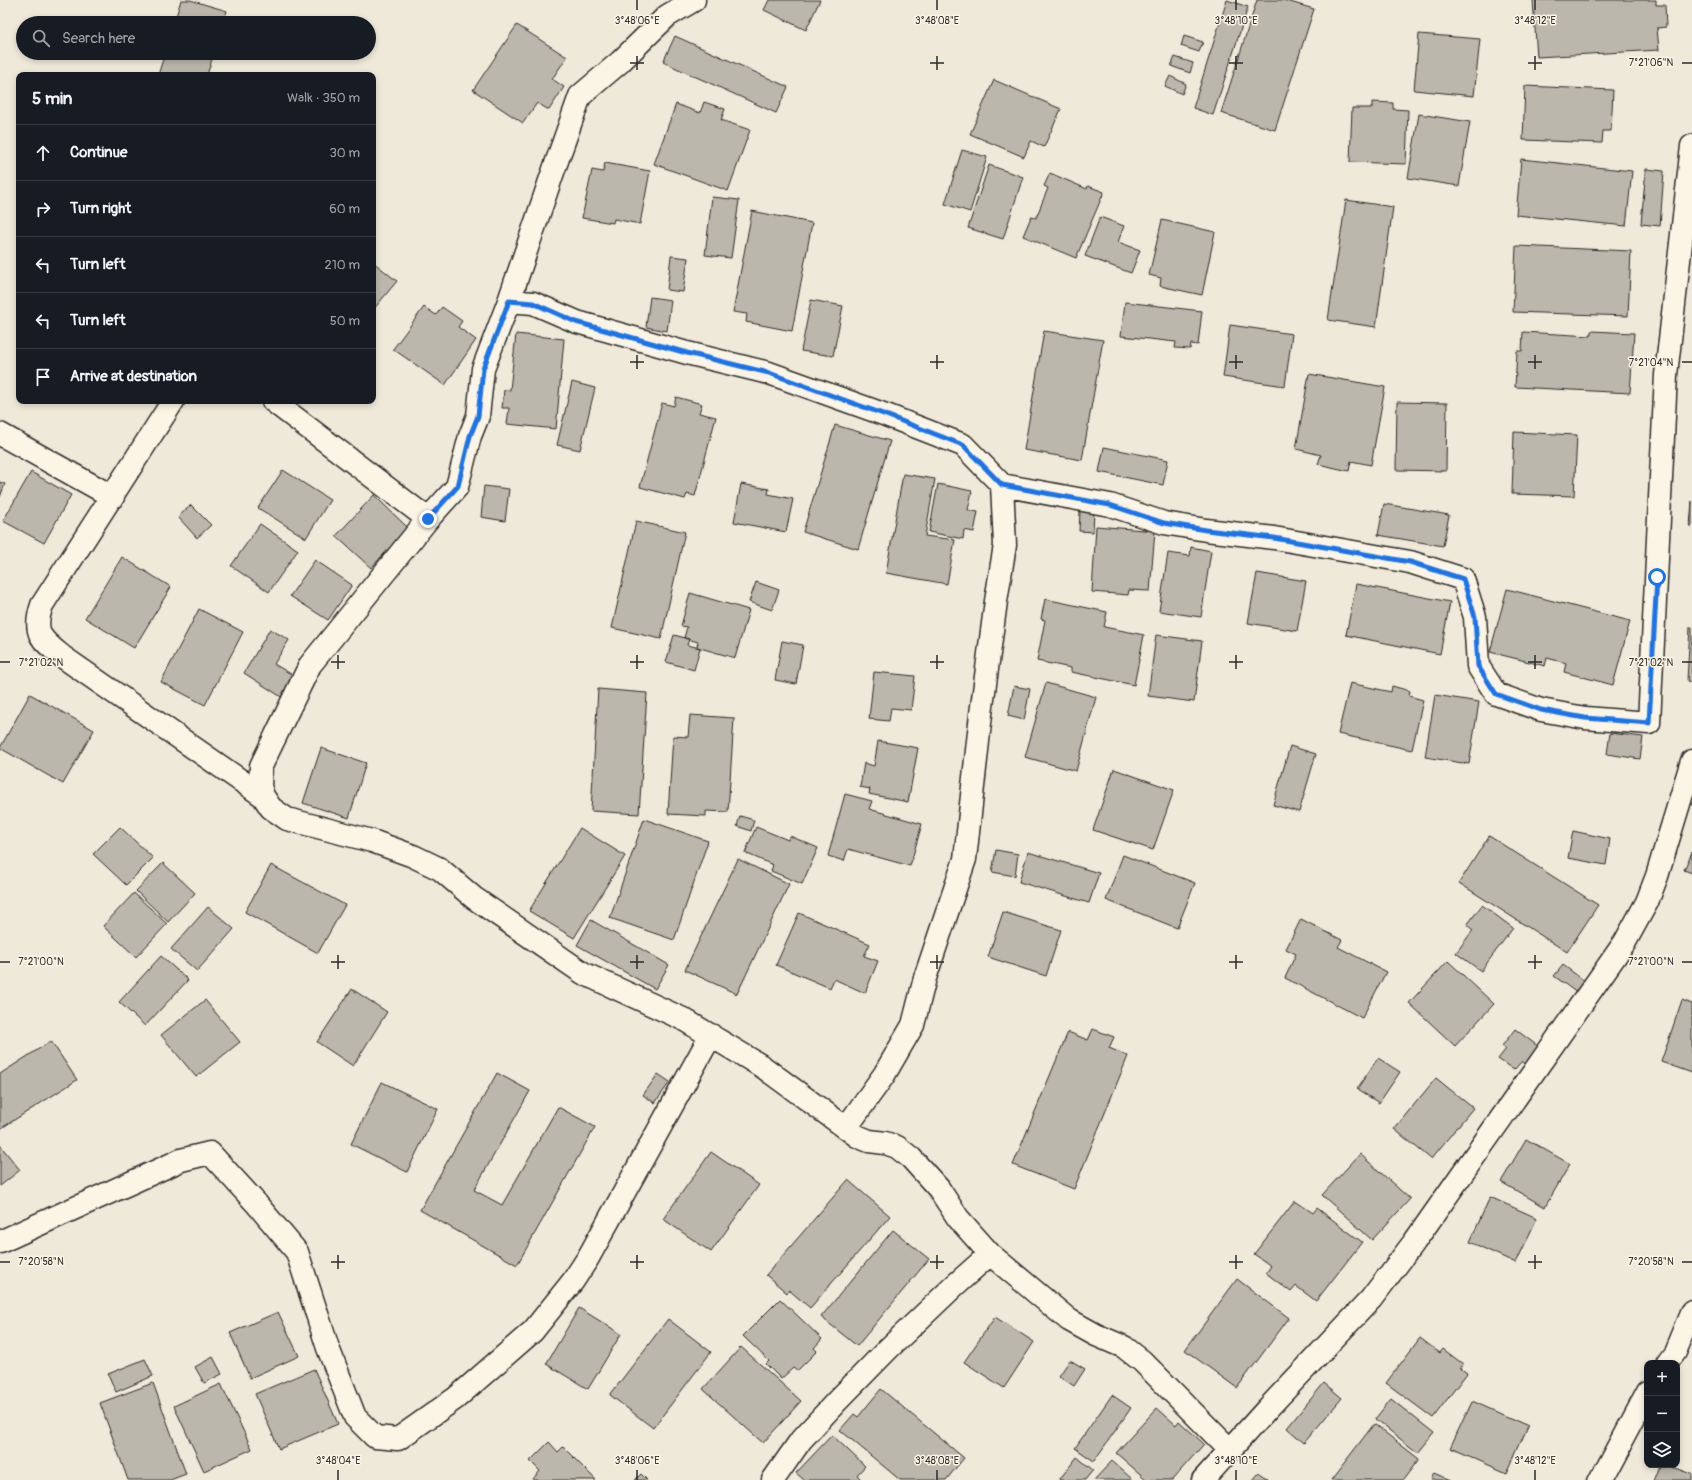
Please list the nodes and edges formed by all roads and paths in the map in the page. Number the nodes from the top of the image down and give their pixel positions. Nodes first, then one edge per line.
1 (694, 0) edge
2 (1692, 146) edge
3 (1686, 254) edge
4 (509, 301) junction
5 (171, 404) edge
6 (277, 404) edge
7 (0, 434) edge
8 (1002, 485) junction
9 (113, 497) junction
10 (428, 519) junction
11 (1692, 761) edge
12 (264, 796) junction
13 (711, 1035) junction
14 (846, 1128) junction
15 (0, 1242) edge
16 (990, 1254) junction
17 (1692, 1311) edge
18 (1669, 1360) edge
19 (1645, 1396) edge
20 (1230, 1450) junction
21 (773, 1480) edge
22 (1203, 1480) edge
23 (1600, 1480) edge

1 - 4 street
2 - 3 street
3 - 8 street
4 - 8 street
4 - 10 street
5 - 9 street
6 - 10 street
7 - 9 street
8 - 14 street
9 - 12 street
10 - 12 street
11 - 20 street
12 - 13 street
13 - 14 street
13 - 15 street
14 - 16 street
16 - 20 street
16 - 21 street
17 - 18 street
19 - 23 street
20 - 22 street

